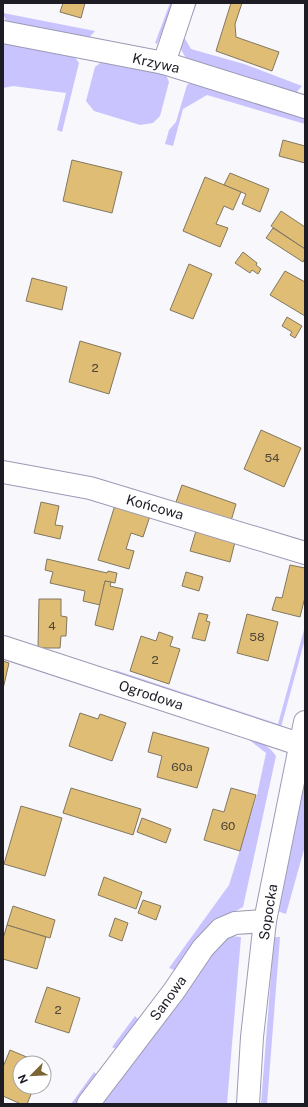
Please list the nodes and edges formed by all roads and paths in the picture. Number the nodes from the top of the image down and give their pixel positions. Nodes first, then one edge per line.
1 (184, 3) edge
2 (3, 32) edge
3 (164, 63) junction
4 (305, 107) edge
5 (3, 472) edge
6 (305, 553) edge
7 (3, 646) edge
8 (305, 722) edge
9 (299, 744) junction
10 (265, 920) junction
11 (88, 1104) edge
12 (248, 1104) edge

1 - 3 street
2 - 3 street, Krzywa
3 - 4 street, Krzywa
5 - 6 street, Końcowa
7 - 9 street, Ogrodowa
8 - 9 street, Sopocka
9 - 10 street, Sopocka
10 - 11 street, Sanowa
10 - 12 street, Sopocka

